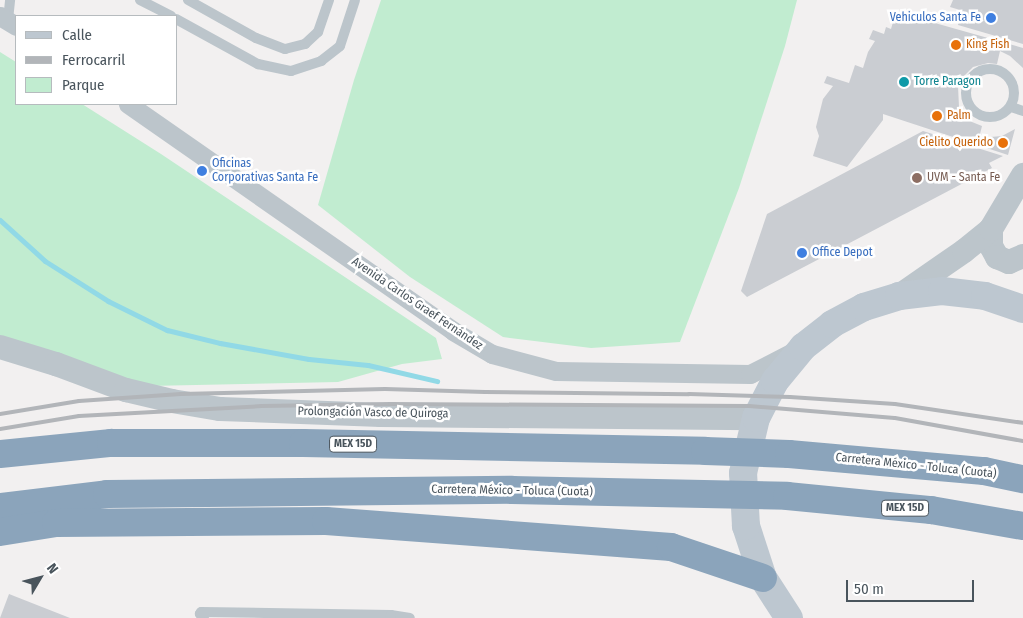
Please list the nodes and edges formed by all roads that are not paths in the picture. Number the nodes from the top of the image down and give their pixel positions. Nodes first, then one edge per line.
1 (10, 0) edge
2 (140, 0) edge
3 (188, 0) edge
4 (329, 0) edge
5 (356, 0) edge
6 (169, 15) edge
7 (178, 20) edge
8 (8, 21) edge
9 (1019, 93) edge
10 (129, 105) edge
11 (1011, 107) junction
12 (1023, 111) edge
13 (1023, 175) edge
14 (990, 229) junction
15 (1023, 256) edge
16 (899, 296) junction
17 (1023, 309) edge
18 (804, 346) junction
19 (0, 347) edge
20 (756, 418) junction
21 (0, 454) edge
22 (984, 471) junction
23 (1023, 471) edge
24 (1023, 479) edge
25 (0, 507) edge
26 (1023, 526) edge
27 (0, 532) edge
28 (763, 578) junction
29 (391, 617) edge
30 (204, 618) edge
31 (410, 618) edge
32 (789, 618) edge

1 - 8 lane
2 - 6 lane
3 - 4 lane
5 - 7 lane
9 - 11 lane
9 - 11 lane
10 - 18 street, Avenida Carlos Graef Fernández
11 - 12 lane
13 - 14 street
14 - 15 street
14 - 16 street
16 - 17 main road
16 - 18 main road
18 - 20 main road
19 - 20 street, Prolongación Vasco de Quiroga
20 - 28 main road
21 - 22 highway, Carretera México - Toluca (Cuota) / MEX 15D
22 - 23 highway
22 - 24 highway, Carretera México - Toluca (Cuota) / MEX 15D
25 - 26 highway, Carretera México - Toluca (Cuota) / MEX 15D
27 - 28 highway
28 - 32 main road
29 - 30 lane
29 - 31 lane

